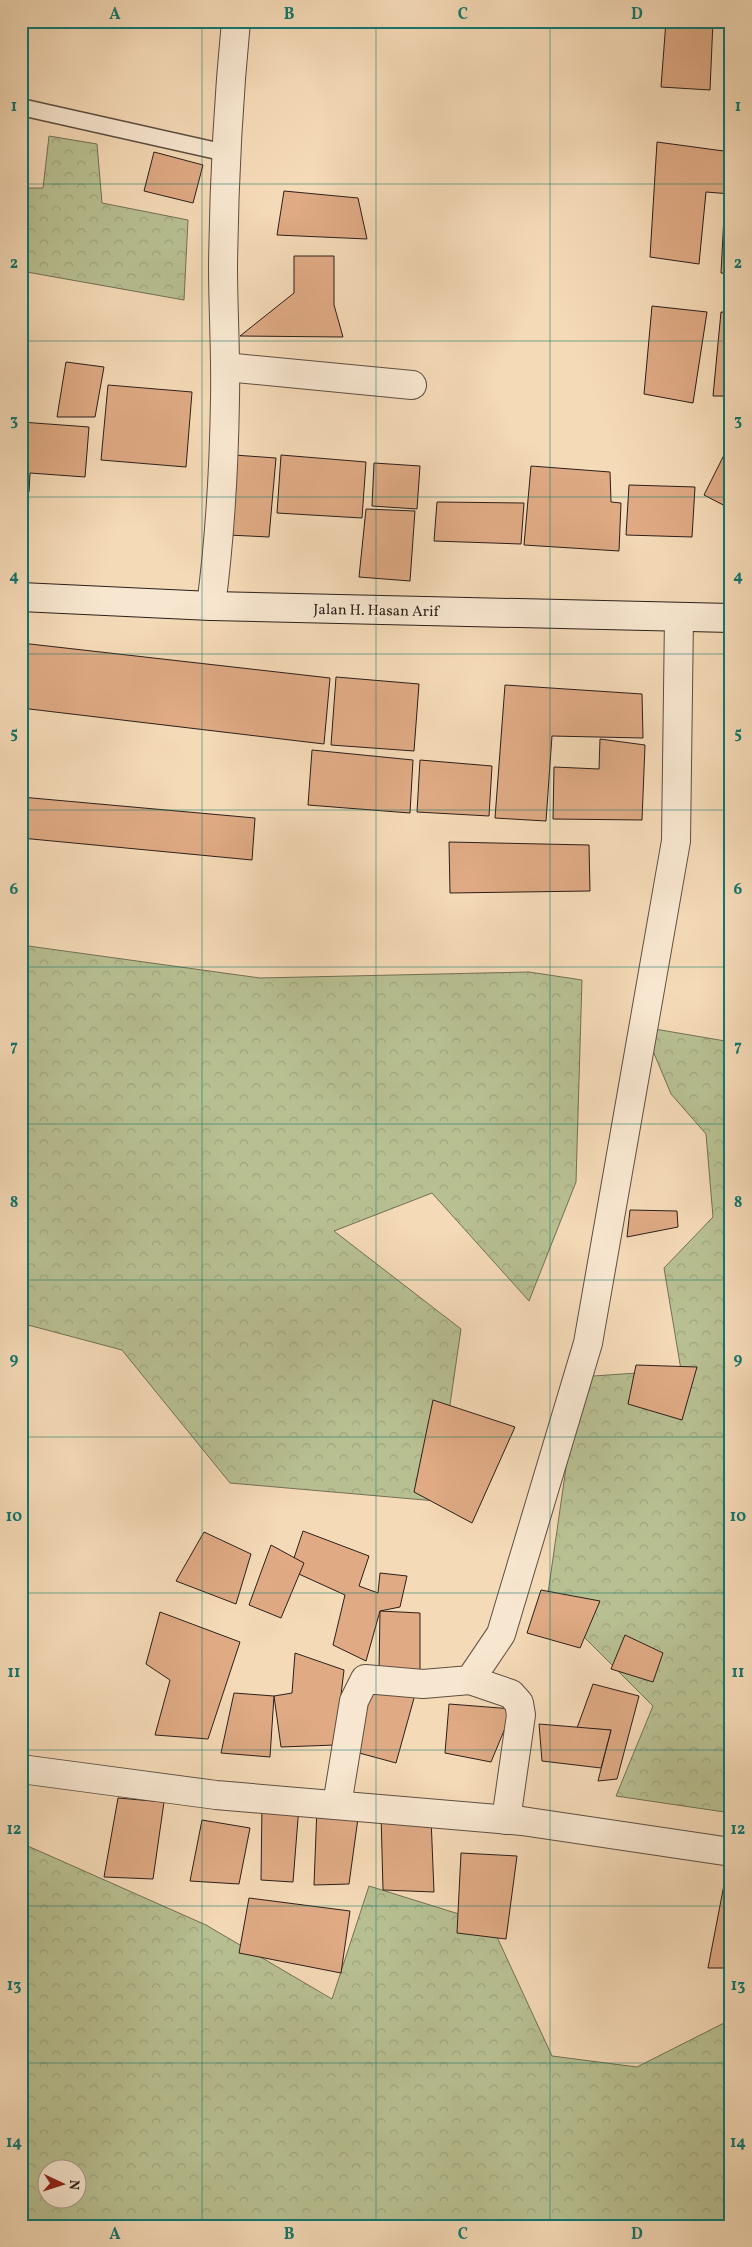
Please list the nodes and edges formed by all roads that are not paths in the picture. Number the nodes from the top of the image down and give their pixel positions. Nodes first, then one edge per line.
1 (236, 21) edge
2 (21, 107) edge
3 (226, 153) junction
4 (225, 367) junction
5 (412, 385) dead end
6 (21, 597) edge
7 (211, 606) junction
8 (679, 617) junction
9 (731, 618) edge
10 (470, 1680) junction
11 (21, 1769) edge
12 (336, 1805) junction
13 (506, 1820) junction
14 (731, 1852) edge

1 - 3 street
2 - 3 lane
3 - 4 street
4 - 5 street
4 - 7 street
6 - 7 street, Jalan H. Hasan Arif
7 - 8 street, Jalan H. Hasan Arif
8 - 9 street, Jalan H. Hasan Arif
8 - 10 street
10 - 12 street
10 - 13 street
11 - 12 street
12 - 13 street
13 - 14 street

